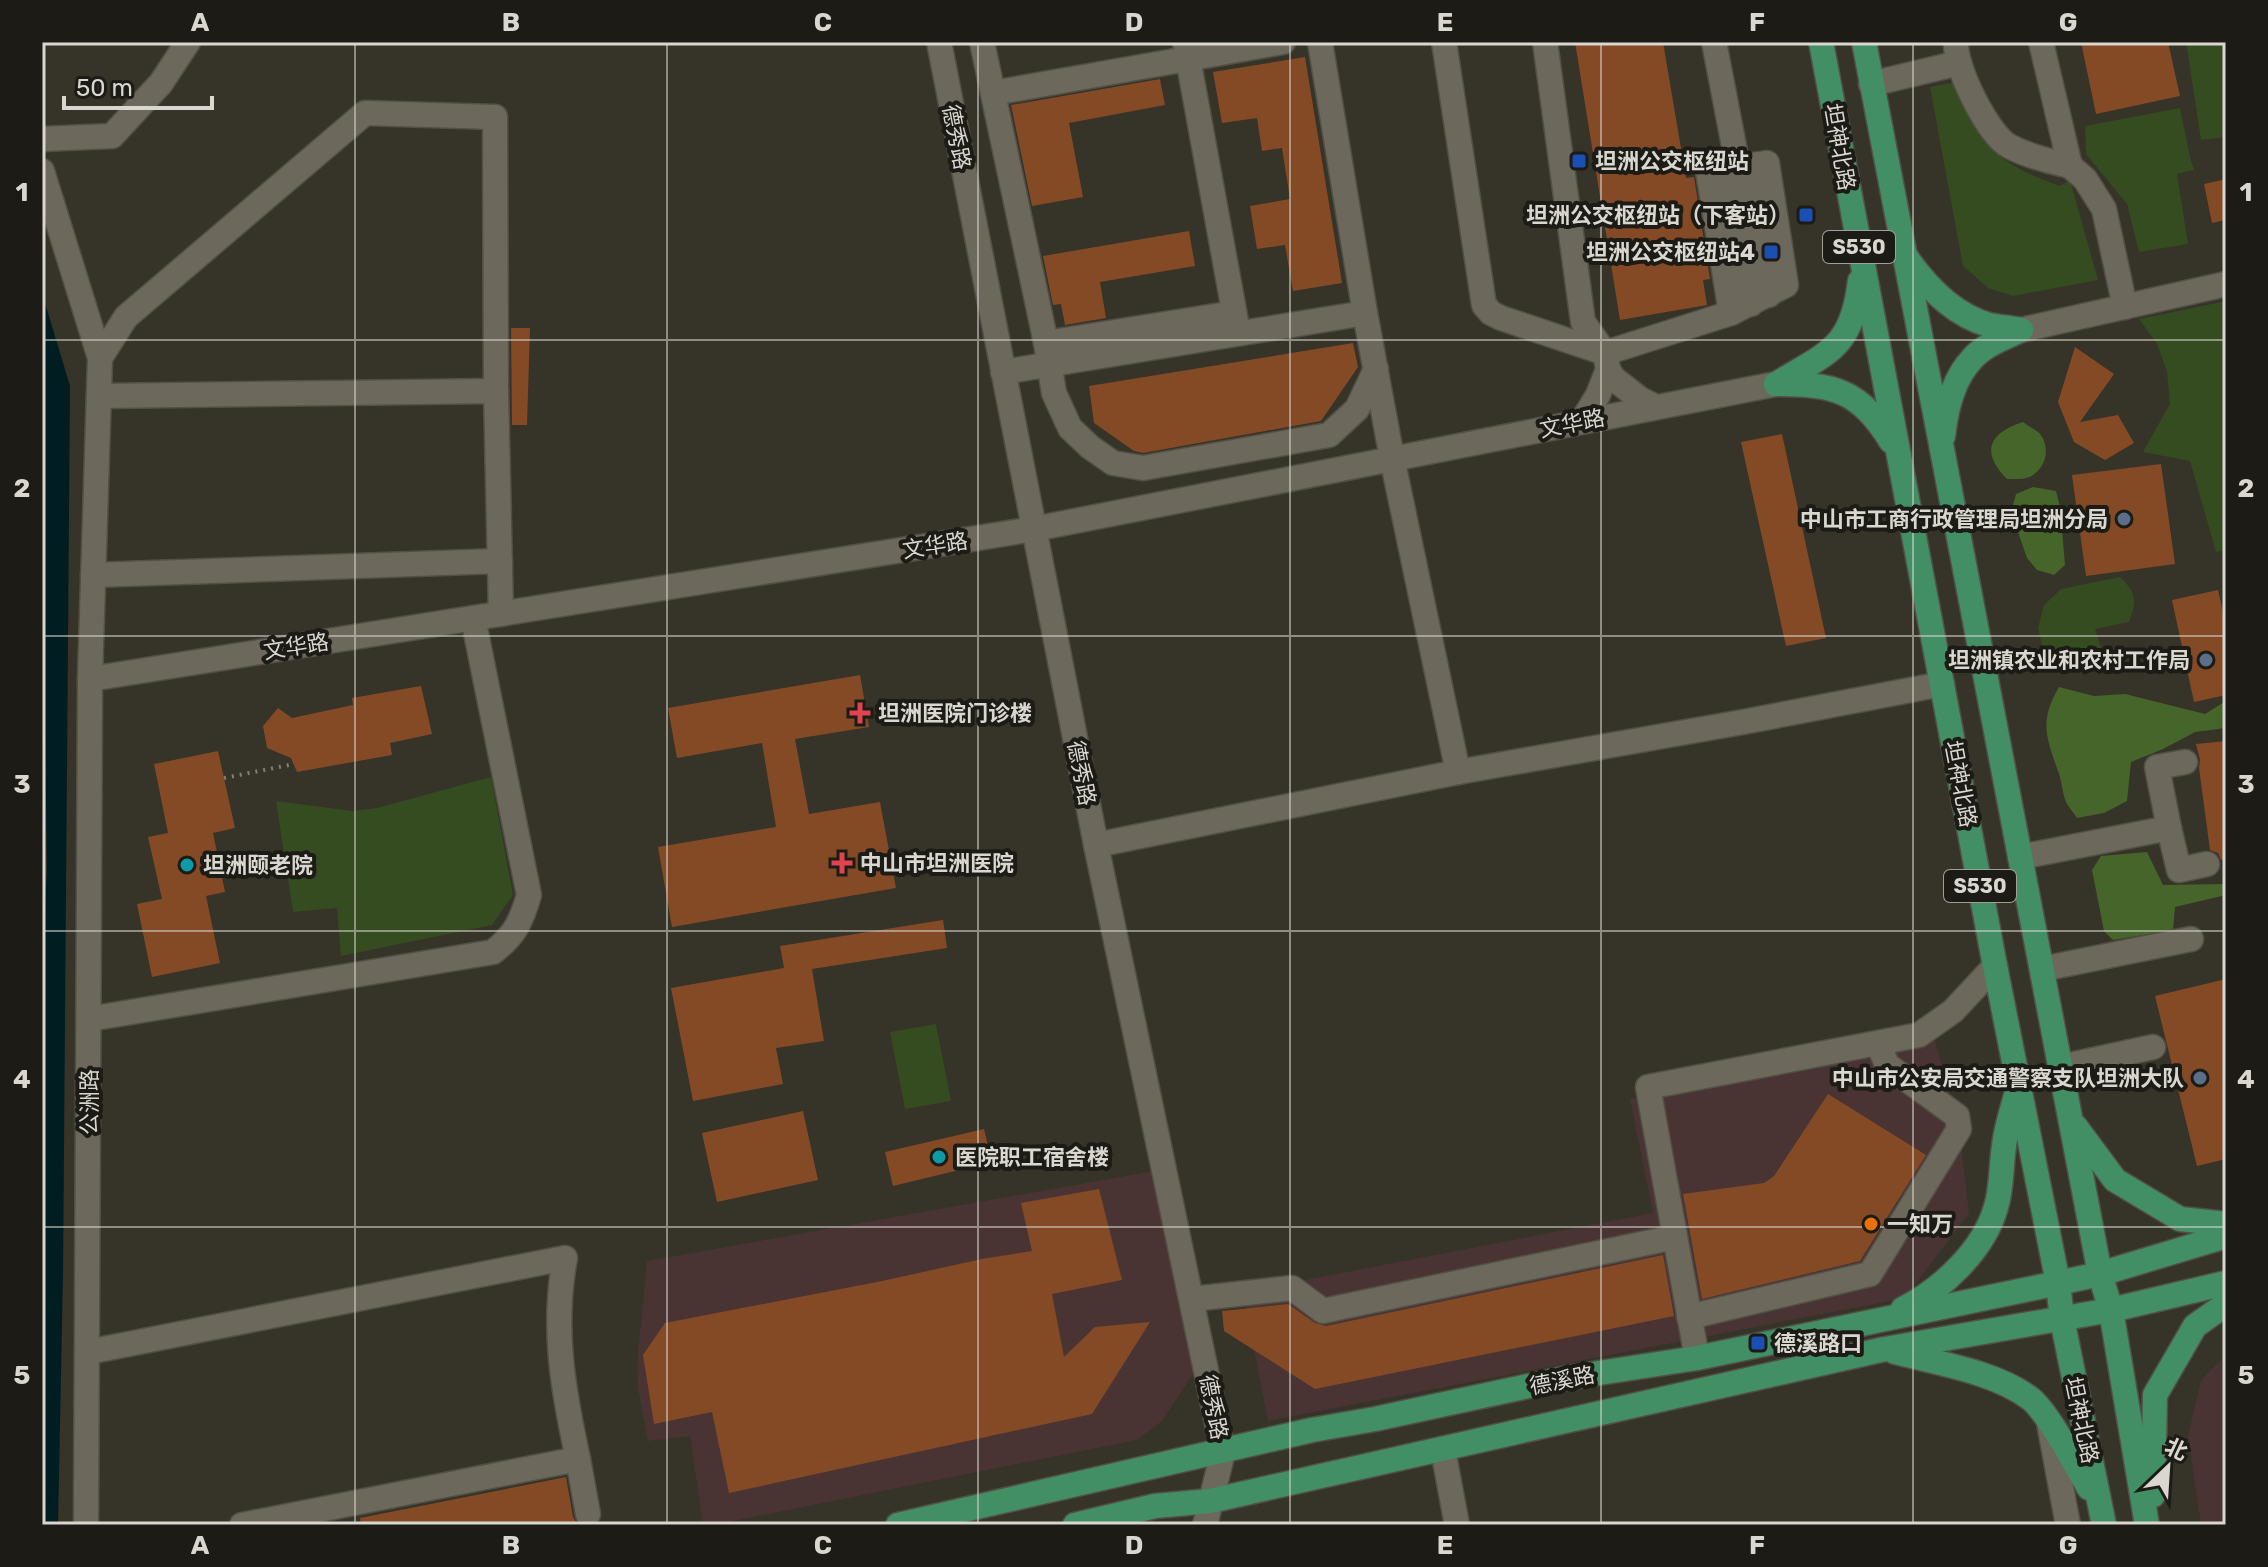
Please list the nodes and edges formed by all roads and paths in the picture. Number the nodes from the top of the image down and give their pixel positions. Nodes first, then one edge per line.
1 (188, 42) edge
2 (939, 42) edge
3 (982, 42) edge
4 (1283, 42) edge
5 (1320, 42) edge
6 (1444, 42) edge
7 (1545, 42) edge
8 (1714, 42) edge
9 (1821, 42) edge
10 (1864, 42) edge
11 (2041, 42) edge
12 (1186, 50) edge
13 (1957, 52) edge
14 (1871, 84) junction
15 (993, 93) junction
16 (42, 139) edge
17 (2070, 166) junction
18 (1738, 168) junction
19 (42, 171) edge
20 (1904, 254) junction
21 (1862, 265) junction
22 (2226, 284) edge
23 (1750, 304) junction
24 (2125, 307) junction
25 (1365, 313) junction
26 (1236, 323) junction
27 (2021, 330) junction
28 (1047, 353) junction
29 (100, 358) junction
30 (1607, 361) junction
31 (1376, 369) junction
32 (1003, 372) junction
33 (1776, 384) junction
34 (496, 391) junction
35 (99, 396) junction
36 (1656, 407) junction
37 (1582, 421) junction
38 (1898, 452) junction
39 (1941, 454) junction
40 (1392, 458) junction
41 (1034, 529) junction
42 (500, 561) junction
43 (93, 575) junction
44 (501, 614) junction
45 (473, 618) junction
46 (90, 679) junction
47 (1942, 684) junction
48 (2185, 762) dead end
49 (294, 764) dead end
50 (1458, 772) junction
51 (224, 778) dead end
52 (2169, 828) junction
53 (1096, 845) junction
54 (2020, 857) junction
55 (2207, 864) dead end
56 (2191, 939) dead end
57 (1995, 966) junction
58 (2042, 969) junction
59 (89, 1019) junction
60 (1878, 1043) junction
61 (2153, 1047) dead end
62 (2061, 1067) junction
63 (2019, 1082) junction
64 (2071, 1120) junction
65 (2226, 1224) edge
66 (2226, 1236) edge
67 (1675, 1237) junction
68 (2100, 1274) junction
69 (2058, 1283) junction
70 (2226, 1283) edge
71 (1192, 1299) junction
72 (2226, 1304) edge
73 (2111, 1310) junction
74 (1689, 1317) junction
75 (2062, 1319) junction
76 (1878, 1320) junction
77 (1885, 1349) junction
78 (88, 1352) junction
79 (1697, 1358) junction
80 (2049, 1423) junction
81 (1443, 1450) junction
82 (1223, 1452) junction
83 (578, 1459) junction
84 (1208, 1513) edge
85 (588, 1514) dead end
86 (2102, 1514) edge
87 (86, 1525) edge
88 (242, 1525) edge
89 (898, 1525) edge
90 (1075, 1525) edge
91 (1457, 1525) edge
92 (2068, 1525) edge
93 (2149, 1525) edge

1 - 16 street
2 - 32 street, 德秀路
3 - 15 street
4 - 12 street
5 - 25 street
6 - 30 street
7 - 30 street
8 - 18 street
9 - 21 main road, 坦神北路 / S530
10 - 14 main road, 坦神北路 / S530
11 - 17 street
12 - 15 street
12 - 26 street
13 - 14 street
13 - 17 street
14 - 20 main road, 坦神北路 / S530
15 - 28 street
17 - 24 street
18 - 23 street
18 - 23 street
19 - 29 street
20 - 27 main road
20 - 39 main road, 坦神北路 / S530
21 - 33 main road
21 - 38 main road, 坦神北路 / S530
22 - 24 street
23 - 30 street
24 - 27 street
25 - 26 street
25 - 31 street
26 - 28 street
27 - 39 main road
28 - 31 street
28 - 32 street
29 - 34 street
29 - 35 street, 公洲路
30 - 36 street
30 - 37 street
31 - 40 street
32 - 41 street, 德秀路
33 - 36 street, 文华路
33 - 38 main road
34 - 35 street
34 - 42 street
35 - 43 street, 公洲路
36 - 37 street, 文华路
37 - 40 street, 文华路
38 - 47 main road, 坦神北路 / S530
39 - 54 main road, 坦神北路 / S530
40 - 41 street, 文华路
40 - 50 street
41 - 44 street, 文华路
41 - 53 street, 德秀路
42 - 43 street
42 - 44 street
43 - 46 street, 公洲路
44 - 45 street, 文华路
45 - 46 street, 文华路
45 - 59 street
46 - 59 street, 公洲路
47 - 50 street
47 - 57 main road, 坦神北路 / S530
48 - 52 street
49 - 51 path
50 - 53 street
52 - 54 street
52 - 55 street
53 - 71 street, 德秀路
54 - 58 main road, 坦神北路 / S530
56 - 58 street
57 - 60 street
57 - 63 main road, 坦神北路 / S530
58 - 62 main road, 坦神北路 / S530
59 - 78 street, 公洲路
60 - 67 street
60 - 74 street
61 - 62 street
62 - 64 main road, 坦神北路 / S530
63 - 69 main road, 坦神北路 / S530
63 - 76 main road
64 - 65 main road
64 - 68 main road, 坦神北路 / S530
66 - 68 main road, 德溪路
67 - 71 street
67 - 74 street
68 - 69 main road, 德溪路
68 - 73 main road, 坦神北路
69 - 75 main road, 坦神北路 / S530
69 - 76 main road, 德溪路
70 - 73 main road, 德溪路
71 - 82 street, 德秀路
72 - 93 main road
73 - 75 main road, 德溪路
73 - 93 main road, 坦神北路
74 - 79 street
75 - 77 main road, 德溪路
75 - 86 main road, 坦神北路 / S530
76 - 79 main road, 德溪路
77 - 80 main road
77 - 81 main road, 德溪路
78 - 83 street
78 - 87 street, 公洲路
79 - 82 main road, 德溪路
80 - 86 main road
80 - 92 street
81 - 84 main road, 德溪路
81 - 91 street
82 - 84 street, 德秀路
82 - 89 main road, 德溪路
83 - 85 street
83 - 88 street
84 - 90 main road, 德溪路

